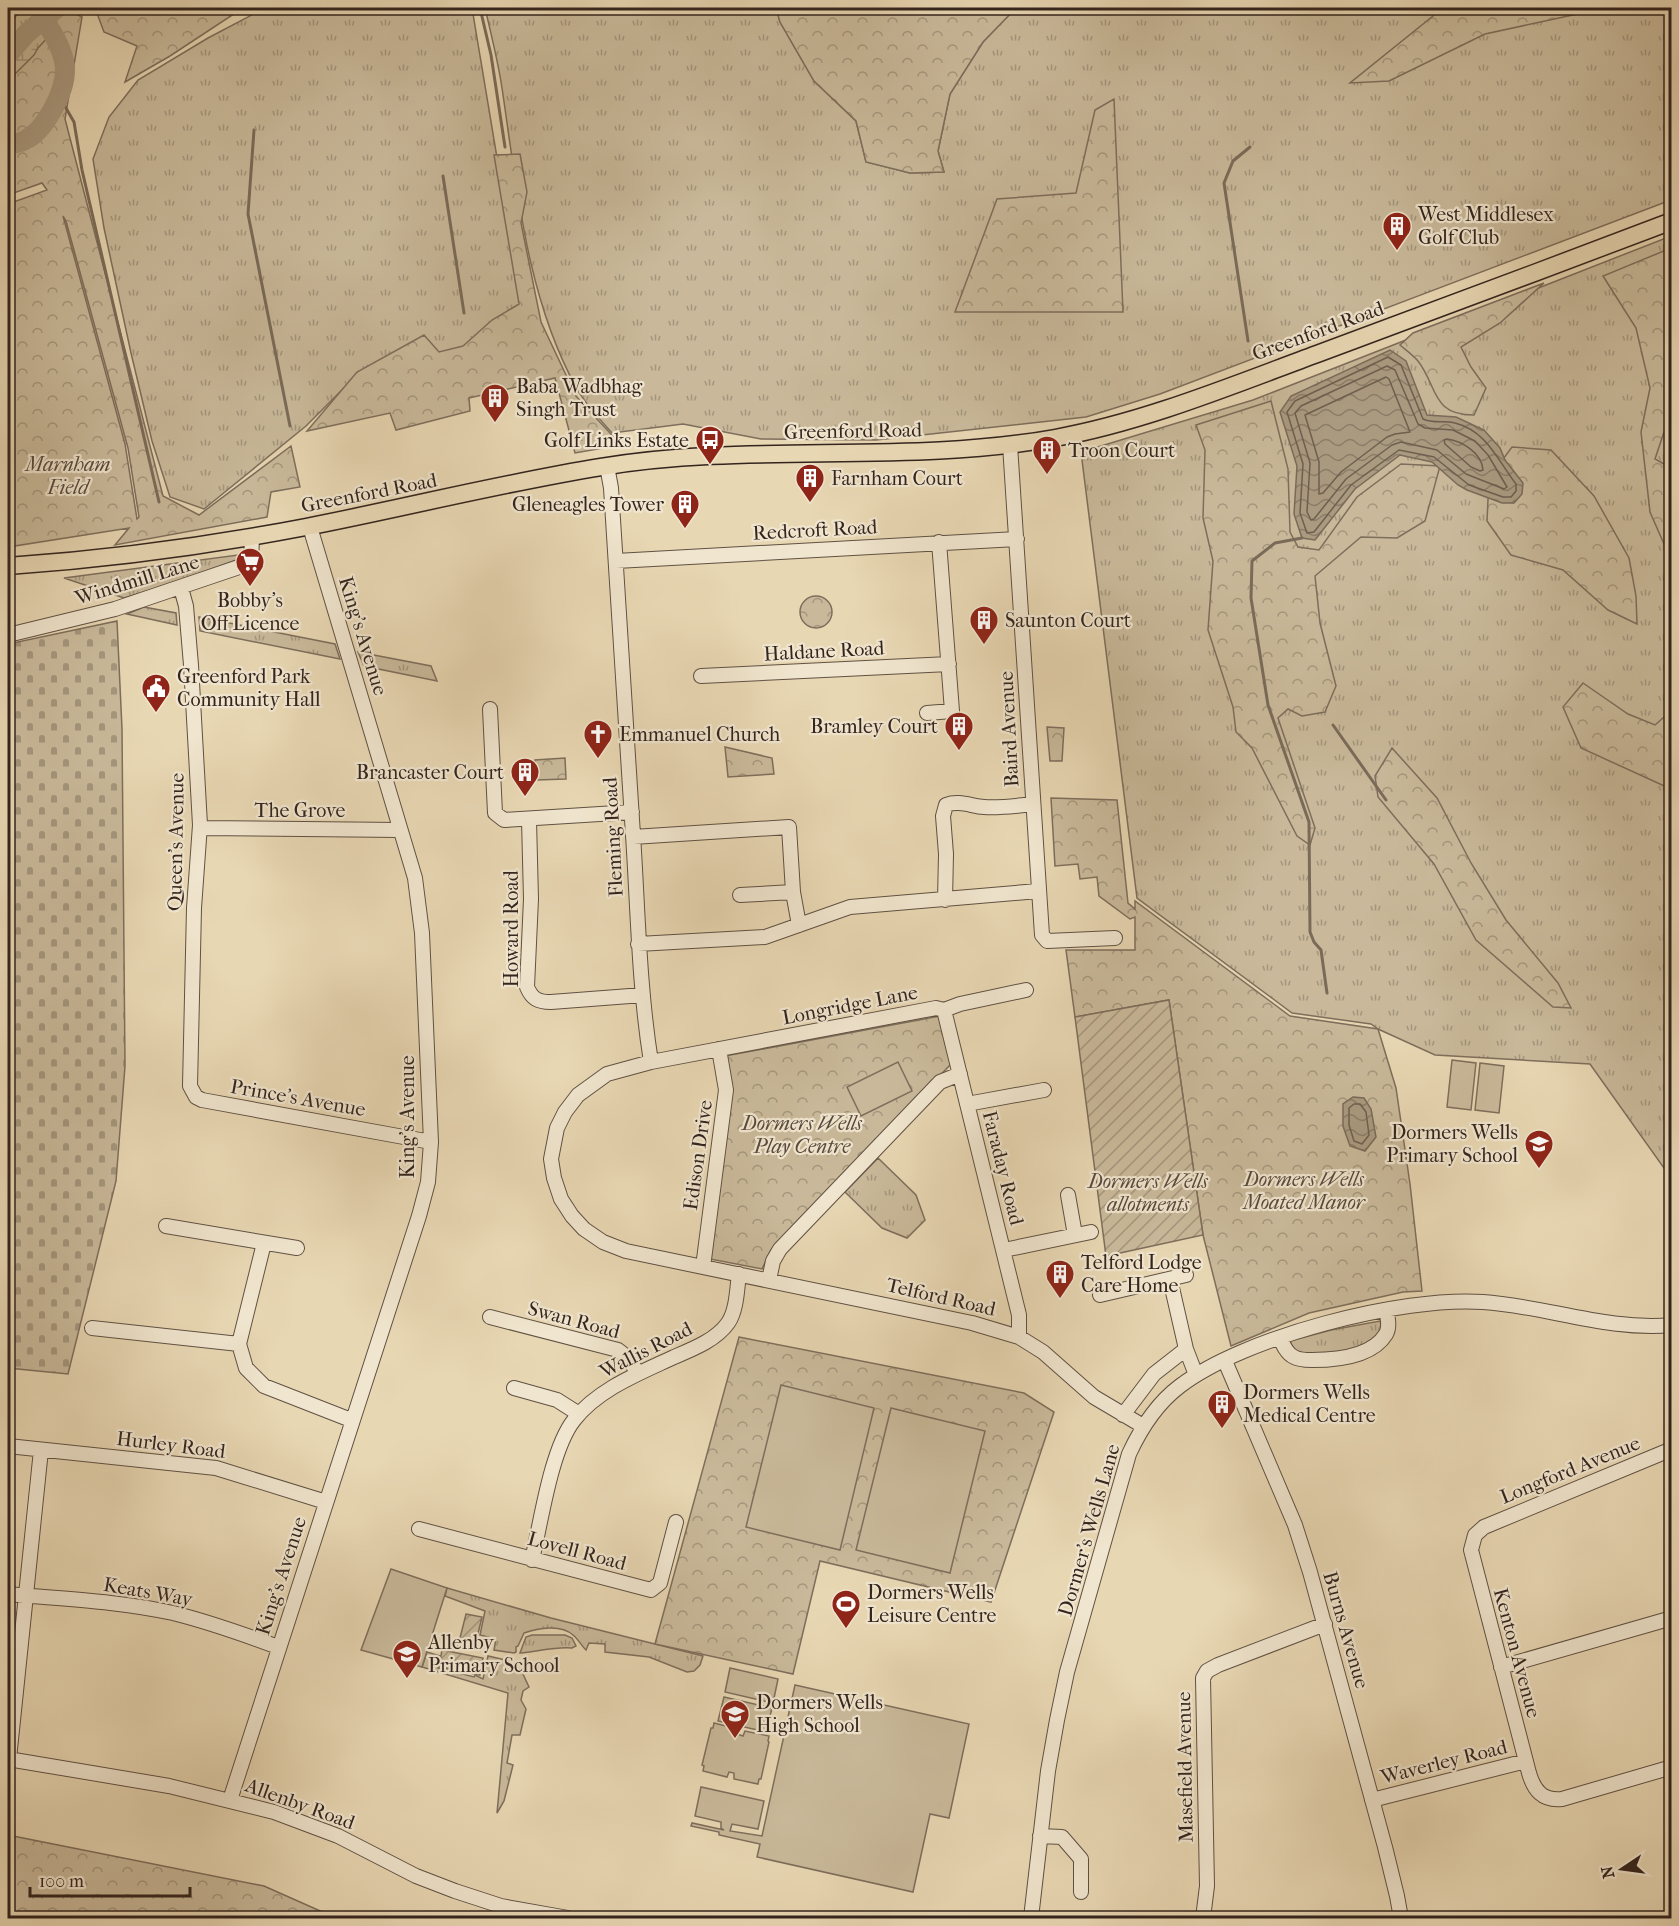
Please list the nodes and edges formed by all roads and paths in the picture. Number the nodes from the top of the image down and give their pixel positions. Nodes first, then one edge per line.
1 (1671, 221) edge
2 (1010, 445) junction
3 (607, 466) junction
4 (310, 526) junction
5 (252, 537) junction
6 (1017, 539) junction
7 (939, 542) junction
8 (616, 561) junction
9 (8, 566) edge
10 (181, 588) junction
11 (8, 635) edge
12 (949, 664) junction
13 (701, 676) dead end
14 (490, 709) dead end
15 (927, 713) dead end
16 (1033, 804) junction
17 (632, 812) junction
18 (529, 820) junction
19 (200, 828) junction
20 (400, 830) junction
21 (633, 837) junction
22 (793, 891) junction
23 (1038, 891) junction
24 (740, 895) dead end
25 (945, 900) junction
26 (799, 925) junction
27 (1115, 938) dead end
28 (638, 944) junction
29 (1026, 990) dead end
30 (643, 995) junction
31 (944, 1010) junction
32 (719, 1049) junction
33 (651, 1062) junction
34 (960, 1074) junction
35 (1044, 1090) dead end
36 (196, 1097) joint
37 (968, 1104) junction
38 (431, 1142) junction
39 (1068, 1195) dead end
40 (166, 1226) dead end
41 (1091, 1232) dead end
42 (1075, 1235) junction
43 (264, 1243) junction
44 (297, 1248) dead end
45 (1004, 1250) junction
46 (703, 1267) junction
47 (740, 1274) junction
48 (1186, 1275) dead end
49 (1170, 1279) junction
50 (770, 1280) junction
51 (1100, 1294) dead end
52 (1386, 1310) junction
53 (490, 1317) dead end
54 (1671, 1325) edge
55 (92, 1328) dead end
56 (1019, 1337) junction
57 (1280, 1338) junction
58 (239, 1344) junction
59 (1186, 1349) junction
60 (1225, 1361) junction
61 (638, 1373) junction
62 (1196, 1375) junction
63 (514, 1388) dead end
64 (579, 1414) junction
65 (1123, 1415) junction
66 (351, 1420) junction
67 (1143, 1426) junction
68 (8, 1446) edge
69 (1671, 1449) edge
70 (41, 1450) junction
71 (326, 1502) junction
72 (676, 1522) dead end
73 (1484, 1527) joint
74 (419, 1529) dead end
75 (532, 1560) junction
76 (8, 1594) edge
77 (26, 1596) junction
78 (1671, 1618) edge
79 (1325, 1624) junction
80 (278, 1647) junction
81 (1501, 1667) junction
82 (8, 1759) edge
83 (1526, 1761) junction
84 (1671, 1767) edge
85 (230, 1800) junction
86 (1372, 1800) junction
87 (1040, 1836) junction
88 (1081, 1892) dead end
89 (568, 1918) edge
90 (1031, 1918) edge
91 (1203, 1918) edge
92 (1401, 1918) edge

1 - 2 main road, Greenford Road
2 - 3 main road, Greenford Road
2 - 6 street, Baird Avenue
3 - 4 main road, Greenford Road
3 - 8 street, Fleming Road
4 - 5 main road, Greenford Road
4 - 20 street, King's Avenue
5 - 9 main road, Greenford Road
5 - 10 street, Windmill Lane
6 - 7 street, Redcroft Road
6 - 16 street, Baird Avenue
7 - 8 street, Redcroft Road
7 - 12 street
8 - 17 street, Fleming Road
10 - 11 street, Windmill Lane
10 - 19 street, Queen's Avenue
12 - 13 street, Haldane Road
12 - 15 street
14 - 18 street
16 - 23 street, Baird Avenue
16 - 25 street
17 - 18 street
17 - 21 street, Fleming Road
18 - 30 street, Howard Road
19 - 20 street, The Grove
19 - 36 street, Queen's Avenue
20 - 38 street, King's Avenue
21 - 22 street
21 - 28 street, Fleming Road
22 - 24 street
22 - 26 street
23 - 25 street
23 - 27 street, Baird Avenue
25 - 26 street
26 - 28 street
28 - 30 street, Fleming Road
29 - 31 street, Longridge Lane
30 - 33 street, Fleming Road
31 - 32 street, Longridge Lane
31 - 34 street, Faraday Road
32 - 33 street, Longridge Lane
32 - 46 street, Edison Drive
33 - 46 street, Telford Road
34 - 37 street, Faraday Road
34 - 50 street
35 - 37 street
36 - 38 street, Prince's Avenue
37 - 45 street, Faraday Road
38 - 66 street, King's Avenue
39 - 42 street
40 - 43 street
41 - 42 street
42 - 45 street
43 - 44 street
43 - 58 street
45 - 56 street, Faraday Road
46 - 47 street, Telford Road
47 - 50 street, Telford Road
47 - 61 street, Wallis Road
48 - 49 street
49 - 51 street
49 - 59 street
50 - 56 street, Telford Road
52 - 54 street, Dormer’s Wells Lane
52 - 57 street, Dormer’s Wells Lane
52 - 57 street
53 - 61 street, Swan Road
55 - 58 street
56 - 65 street, Telford Road
57 - 60 street, Dormer’s Wells Lane
58 - 66 street
59 - 62 street
59 - 65 street
60 - 62 street, Dormer’s Wells Lane
60 - 79 street, Burns Avenue
61 - 64 street, Wallis Road
62 - 67 street, Dormer’s Wells Lane
63 - 64 street
64 - 75 street, Wallis Road
65 - 67 street, Telford Road
66 - 71 street, King's Avenue
67 - 87 street, Dormer’s Wells Lane
68 - 70 street, Hurley Road
69 - 73 street, Longford Avenue
70 - 71 street, Hurley Road
70 - 77 street
71 - 80 street, King's Avenue
72 - 75 street, Lovell Road
73 - 81 street, Kenton Avenue
74 - 75 street, Lovell Road
76 - 77 street, Keats Way
77 - 80 street, Keats Way
77 - 82 street
78 - 81 street
79 - 86 street, Burns Avenue
79 - 91 street, Masefield Avenue
80 - 85 street, King's Avenue
81 - 83 street, Kenton Avenue
82 - 85 street, Allenby Road
83 - 84 street, Kenton Avenue
83 - 86 street, Waverley Road
85 - 89 street, Allenby Road
86 - 92 street, Burns Avenue
87 - 88 street
87 - 90 street, Dormer’s Wells Lane

